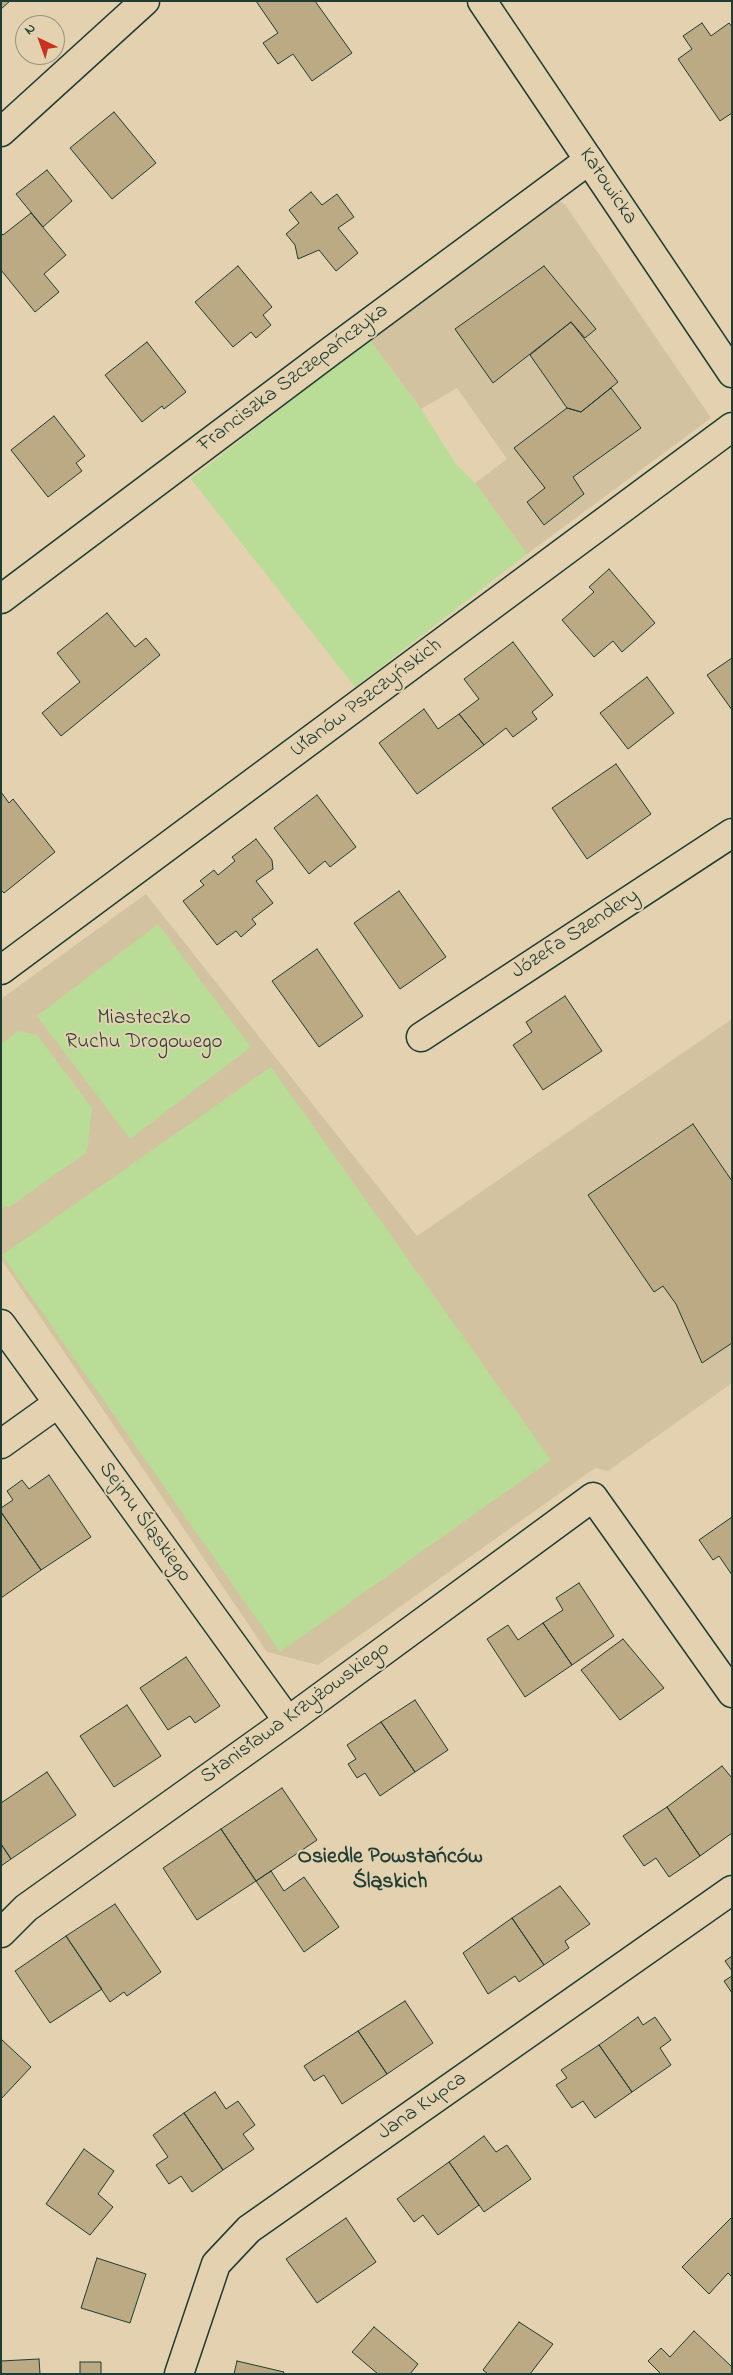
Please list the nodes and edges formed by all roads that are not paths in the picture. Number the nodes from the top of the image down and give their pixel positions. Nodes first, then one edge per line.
1 (146, 1) edge
2 (482, 1) edge
3 (1, 132) edge
4 (589, 160) junction
5 (732, 373) edge
6 (732, 427) edge
7 (1, 599) edge
8 (732, 833) edge
9 (1, 970) edge
10 (421, 1037) dead end
11 (1, 1324) edge
12 (58, 1404) junction
13 (1, 1444) edge
14 (732, 1693) edge
15 (288, 1722) junction
16 (732, 1890) edge
17 (1, 1933) edge
18 (179, 2374) edge

1 - 3 street
2 - 4 street, Katowicka
4 - 5 street, Katowicka
4 - 7 street, Franciszka Szczepańczyka
6 - 9 street, Ułanów Pszczyńskich
8 - 10 street, Józefa Szendery
11 - 12 street, Sejmu Śląskiego
12 - 13 street
12 - 15 street, Sejmu Śląskiego
14 - 15 street, Stanisława Krzyżowskiego
15 - 17 street, Stanisława Krzyżowskiego
16 - 18 street, Jana Kupca

